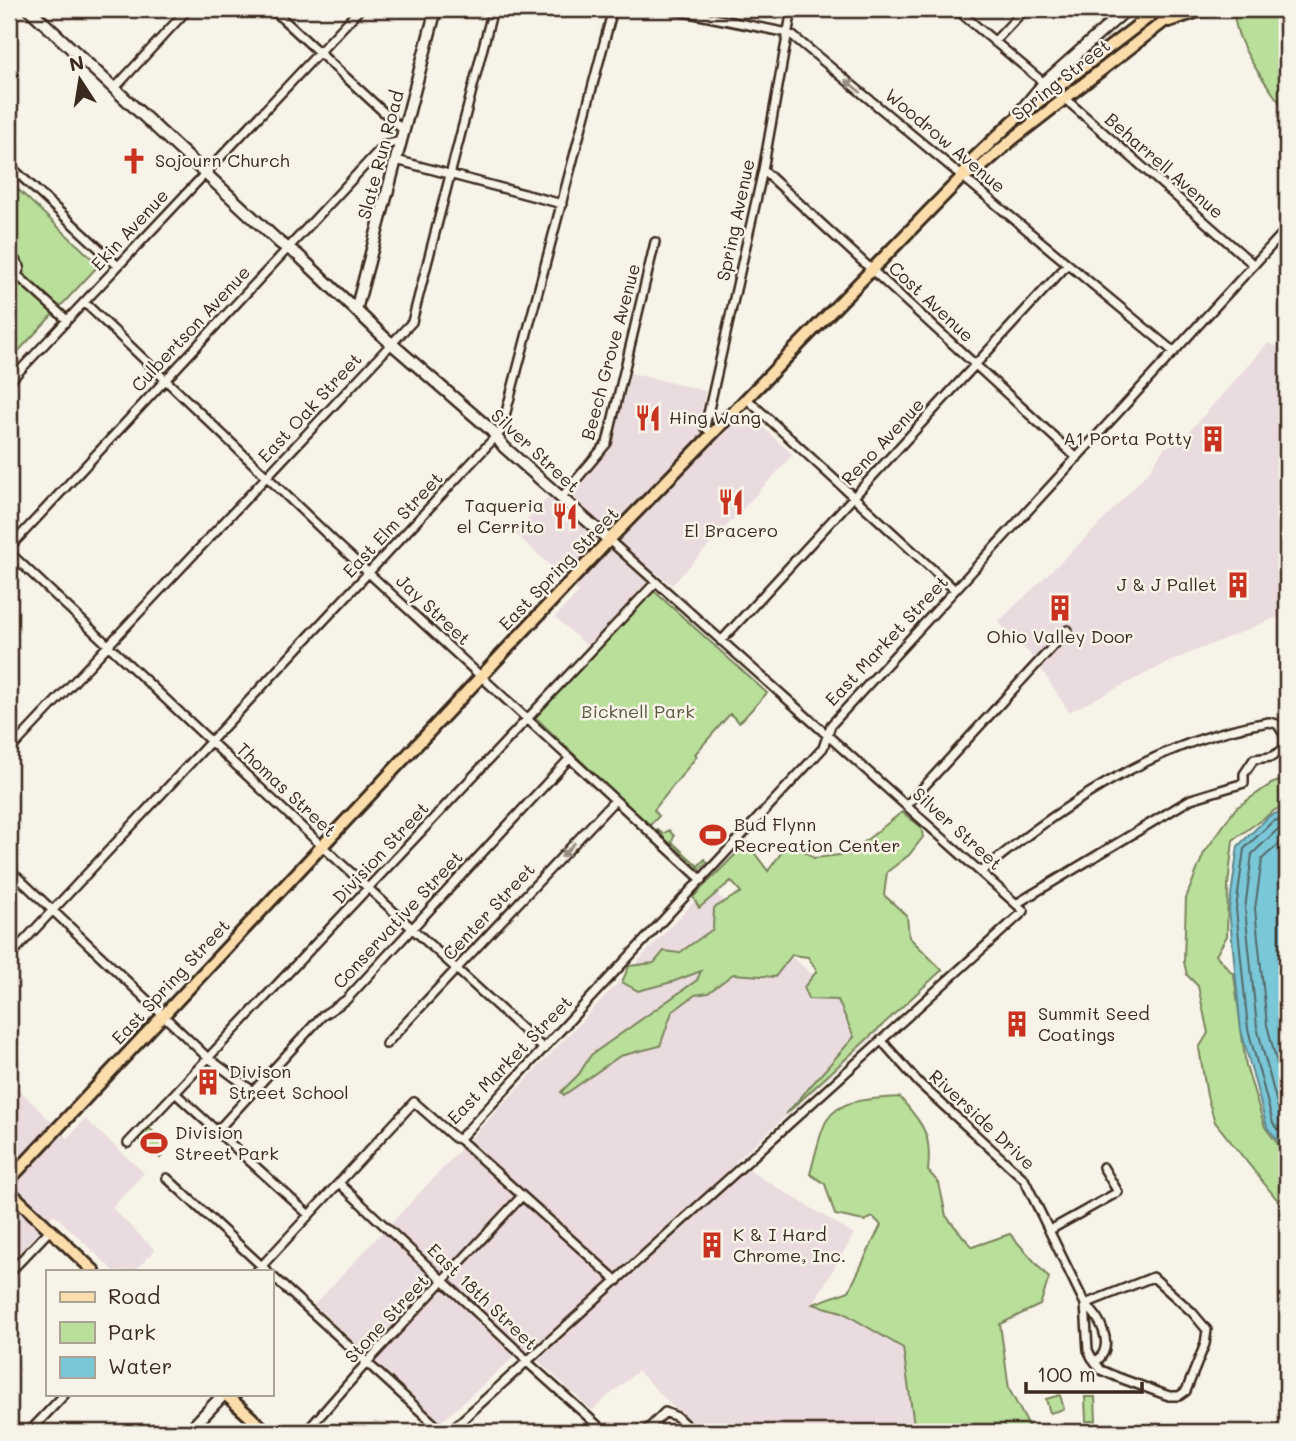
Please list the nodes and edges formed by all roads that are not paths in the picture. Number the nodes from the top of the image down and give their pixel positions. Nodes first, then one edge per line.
1 (29, 9) edge
2 (188, 9) edge
3 (272, 9) edge
4 (360, 9) edge
5 (436, 9) edge
6 (493, 9) edge
7 (613, 9) edge
8 (669, 9) edge
9 (792, 9) edge
10 (956, 9) edge
11 (1025, 9) edge
12 (1127, 9) edge
13 (1159, 9) edge
14 (1180, 9) edge
15 (1205, 9) edge
16 (1163, 24) junction
17 (788, 33) junction
18 (994, 42) junction
19 (318, 53) junction
20 (1049, 86) junction
21 (114, 89) junction
22 (1064, 100) junction
23 (402, 136) junction
24 (396, 160) junction
25 (9, 165) edge
26 (763, 170) junction
27 (205, 174) junction
28 (451, 174) junction
29 (963, 176) junction
30 (562, 204) junction
31 (1283, 233) dead end
32 (655, 242) dead end
33 (288, 248) junction
34 (9, 260) edge
35 (1068, 264) junction
36 (1254, 265) junction
37 (118, 266) junction
38 (872, 269) junction
39 (13, 276) edge
40 (84, 302) junction
41 (356, 310) junction
42 (66, 320) junction
43 (392, 343) junction
44 (1174, 352) junction
45 (975, 365) junction
46 (166, 379) junction
47 (9, 382) edge
48 (747, 399) junction
49 (712, 434) junction
50 (497, 438) junction
51 (1077, 458) junction
52 (266, 477) junction
53 (853, 497) junction
54 (561, 498) junction
55 (609, 540) junction
56 (9, 550) edge
57 (369, 573) junction
58 (656, 582) junction
59 (955, 590) junction
60 (1068, 630) dead end
61 (721, 641) junction
62 (108, 645) junction
63 (481, 676) junction
64 (527, 719) junction
65 (827, 735) junction
66 (211, 741) junction
67 (9, 751) edge
68 (570, 758) junction
69 (615, 800) junction
70 (906, 805) junction
71 (322, 846) junction
72 (9, 869) edge
73 (981, 872) junction
74 (702, 880) junction
75 (369, 889) junction
76 (1016, 904) junction
77 (53, 911) junction
78 (413, 928) junction
79 (9, 957) edge
80 (457, 969) junction
81 (162, 1016) junction
82 (881, 1040) junction
83 (386, 1044) dead end
84 (544, 1049) junction
85 (207, 1057) junction
86 (253, 1091) junction
87 (175, 1093) junction
88 (217, 1131) junction
89 (460, 1139) junction
90 (128, 1143) dead end
91 (1103, 1167) dead end
92 (167, 1178) dead end
93 (9, 1180) edge
94 (339, 1183) junction
95 (9, 1191) edge
96 (521, 1196) junction
97 (309, 1215) junction
98 (50, 1230) junction
99 (1050, 1230) junction
100 (93, 1270) edge
101 (262, 1270) edge
102 (9, 1273) edge
103 (273, 1277) edge
104 (444, 1281) junction
105 (617, 1282) junction
106 (1085, 1304) junction
107 (1091, 1358) junction
108 (367, 1362) junction
109 (527, 1362) junction
110 (63, 1396) edge
111 (223, 1396) edge
112 (227, 1396) edge
113 (29, 1432) edge
114 (188, 1432) edge
115 (267, 1432) edge
116 (306, 1432) edge
117 (443, 1432) edge
118 (449, 1432) edge
119 (605, 1432) edge
120 (645, 1432) edge
121 (693, 1432) edge

1 - 21 main road, Silver Street
2 - 21 street
3 - 19 street
4 - 19 street, Ekin Avenue
5 - 23 main road, Slate Run Road
6 - 28 street, East Oak Street
7 - 30 street, East Elm Street
8 - 17 street, Woodrow Avenue
9 - 17 street, Spring Avenue
10 - 18 street, Beharrell Avenue
11 - 18 street
12 - 20 main road
13 - 20 main road, East Spring Street
14 - 16 main road, Spring Street
15 - 16 main road
16 - 22 main road, Spring Street
17 - 26 street, Spring Avenue
29 -> 17 street, Woodrow Avenue
18 - 20 street, Beharrell Avenue
19 - 23 street
19 - 27 street, Ekin Avenue
20 - 22 street, Beharrell Avenue
20 - 29 main road, East Spring Street
21 - 27 main road, Silver Street
22 - 29 main road, Spring Street
22 - 36 street, Beharrell Avenue
23 - 24 main road, Slate Run Road
23 - 33 street, Culbertson Avenue
24 - 28 street
24 - 41 main road, Slate Run Road
25 - 37 street
26 - 38 street, Cost Avenue
26 - 49 street, Spring Avenue
27 - 33 main road, Silver Street
27 - 37 street, Ekin Avenue
28 - 30 street
28 - 43 street, East Oak Street
29 - 35 street, Woodrow Avenue
29 - 38 main road, East Spring Street
30 - 50 street, East Elm Street
31 - 36 street, East Market Street
32 - 54 street, Beech Grove Avenue
33 - 41 main road, Silver Street
33 - 46 street, Culbertson Avenue
34 - 39 street
35 - 44 street, Woodrow Avenue
35 - 45 street, Reno Avenue
36 - 44 street, East Market Street
37 - 40 street, Ekin Avenue
38 - 45 street, Cost Avenue
38 - 48 main road, East Spring Street
39 - 42 street
40 - 42 street, Ekin Avenue
40 - 46 street, Jay Street
41 - 43 main road, Silver Street
42 - 47 street, Ekin Avenue
43 - 50 main road, Silver Street
43 - 52 street, East Oak Street
44 - 51 street, East Market Street
45 - 51 street, Cost Avenue
45 - 53 street, Reno Avenue
46 - 52 street, Jay Street
46 - 56 street, Culbertson Avenue
48 - 49 main road, East Spring Street
48 - 53 street
49 - 55 main road, East Spring Street
50 - 54 main road, Silver Street
50 - 57 street, East Elm Street
51 - 59 street, East Market Street
52 - 57 street, Jay Street
52 - 62 street, East Oak Street
53 - 59 street
53 - 61 street, Reno Avenue
54 - 55 main road, Silver Street
55 - 58 street, Silver Street
55 - 63 main road, East Spring Street
56 - 62 street, Thomas Street
57 - 63 street, Jay Street
57 - 66 street, East Elm Street
58 - 61 street, Silver Street
58 - 64 street, Division Street
59 - 65 street, East Market Street
60 - 70 street
61 - 65 street, Silver Street
62 - 66 street, Thomas Street
62 - 67 street, East Oak Street
63 - 64 street, Jay Street
63 - 71 main road, East Spring Street
64 - 68 street, Jay Street
64 - 75 street, Division Street
65 - 70 street, Silver Street
65 - 74 street, East Market Street
66 - 71 street, Thomas Street
66 - 77 street, East Elm Street
68 - 69 street, Jay Street
68 - 78 street, Conservative Street
69 - 74 street, Jay Street
69 -> 80 street, Center Street
70 - 73 street, Silver Street
71 - 75 street, Thomas Street
71 - 81 main road, East Spring Street
72 - 77 street
73 - 76 street, Silver Street
73 - 76 street
74 - 84 street, East Market Street
75 - 78 street, Thomas Street
75 - 85 street, Division Street
76 - 82 street, Silver Street
77 - 79 street, East Elm Street
77 - 81 street
78 - 80 street, Thomas Street
78 - 86 street, Conservative Street
80 - 83 street, Center Street
80 - 84 street, Thomas Street
81 - 85 street
81 - 93 main road, East Spring Street
82 - 99 street, Riverside Drive
82 - 105 street
84 - 89 street, East Market Street
85 - 86 street
85 - 87 street, Division Street
86 - 88 street, Conservative Street
87 - 88 street
87 - 90 street, Division Street
88 - 97 street
89 - 94 street, East Market Street
89 - 96 street
91 - 99 street
92 - 101 street
94 - 97 street, East Market Street
94 - 104 street, East 18th Street
95 - 98 main road
96 - 104 street, Stone Street
96 - 105 street
97 - 101 street, East Market Street
98 - 100 main road
98 - 102 street
99 - 106 street, Riverside Drive
103 - 108 street
104 - 108 street, Stone Street
104 - 109 street, East 18th Street
105 - 109 street
106 - 107 street
106 - 107 street, Riverside Drive
106 - 107 street
108 - 116 street, Stone Street
108 - 117 street
109 - 118 street
109 - 119 street, East 18th Street
110 - 113 street
111 - 114 main road
112 - 115 main road
120 - 121 street

